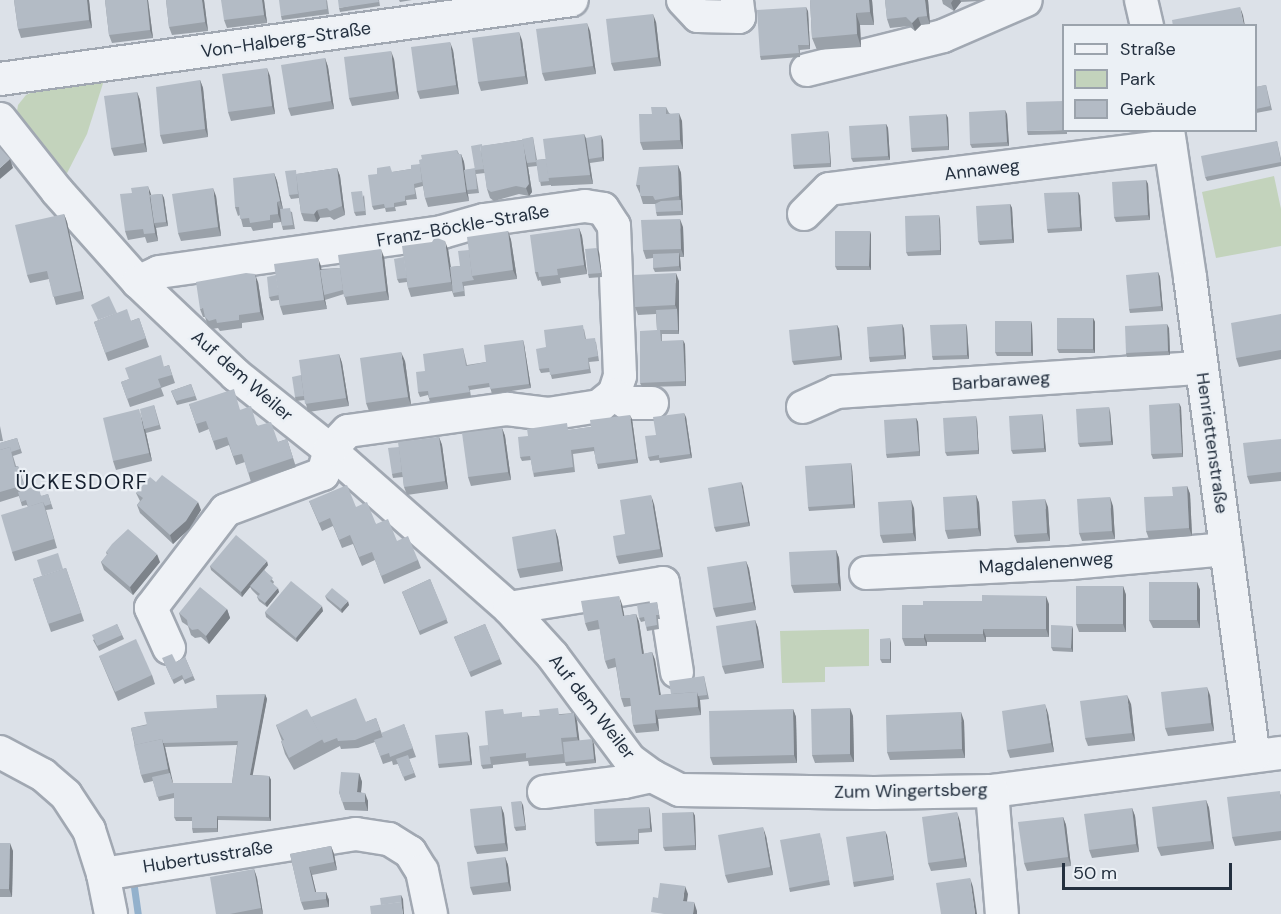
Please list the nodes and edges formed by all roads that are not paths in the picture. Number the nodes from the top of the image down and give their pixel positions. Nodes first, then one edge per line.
1 (572, 0) edge
2 (683, 0) edge
3 (737, 0) edge
4 (1026, 0) edge
5 (1141, 0) edge
6 (1147, 24) edge
7 (807, 70) dead end
8 (0, 80) edge
9 (0, 119) edge
10 (1169, 138) edge
11 (804, 214) dead end
12 (138, 282) junction
13 (1202, 368) junction
14 (614, 394) junction
15 (652, 403) dead end
16 (803, 407) dead end
17 (330, 450) junction
18 (1226, 549) junction
19 (866, 573) dead end
20 (509, 608) junction
21 (169, 648) dead end
22 (677, 672) dead end
23 (0, 752) edge
24 (1268, 754) edge
25 (652, 776) junction
26 (992, 791) junction
27 (544, 792) dead end
28 (103, 874) junction
29 (111, 914) edge
30 (431, 914) edge
31 (1002, 914) edge

1 - 8 street, Von-Halberg-Straße
2 - 3 street
4 - 7 street
5 - 6 street
9 - 12 street, Auf dem Weiler
10 - 11 street, Annaweg
10 - 13 street, Henriettenstraße
12 - 14 street, Franz-Böckle-Straße
12 - 17 street, Auf dem Weiler
13 - 16 street, Barbaraweg
13 - 18 street, Henriettenstraße
14 - 15 street
14 - 17 street
17 - 20 street, Auf dem Weiler
17 - 21 street
18 - 19 street, Magdalenenweg
18 - 24 street, Henriettenstraße
20 - 22 street
20 - 25 street, Auf dem Weiler
23 - 28 street
24 - 26 street, Zum Wingertsberg
25 - 26 street, Zum Wingertsberg
25 - 27 street
26 - 31 street
28 - 29 street
28 - 30 street, Hubertusstraße

